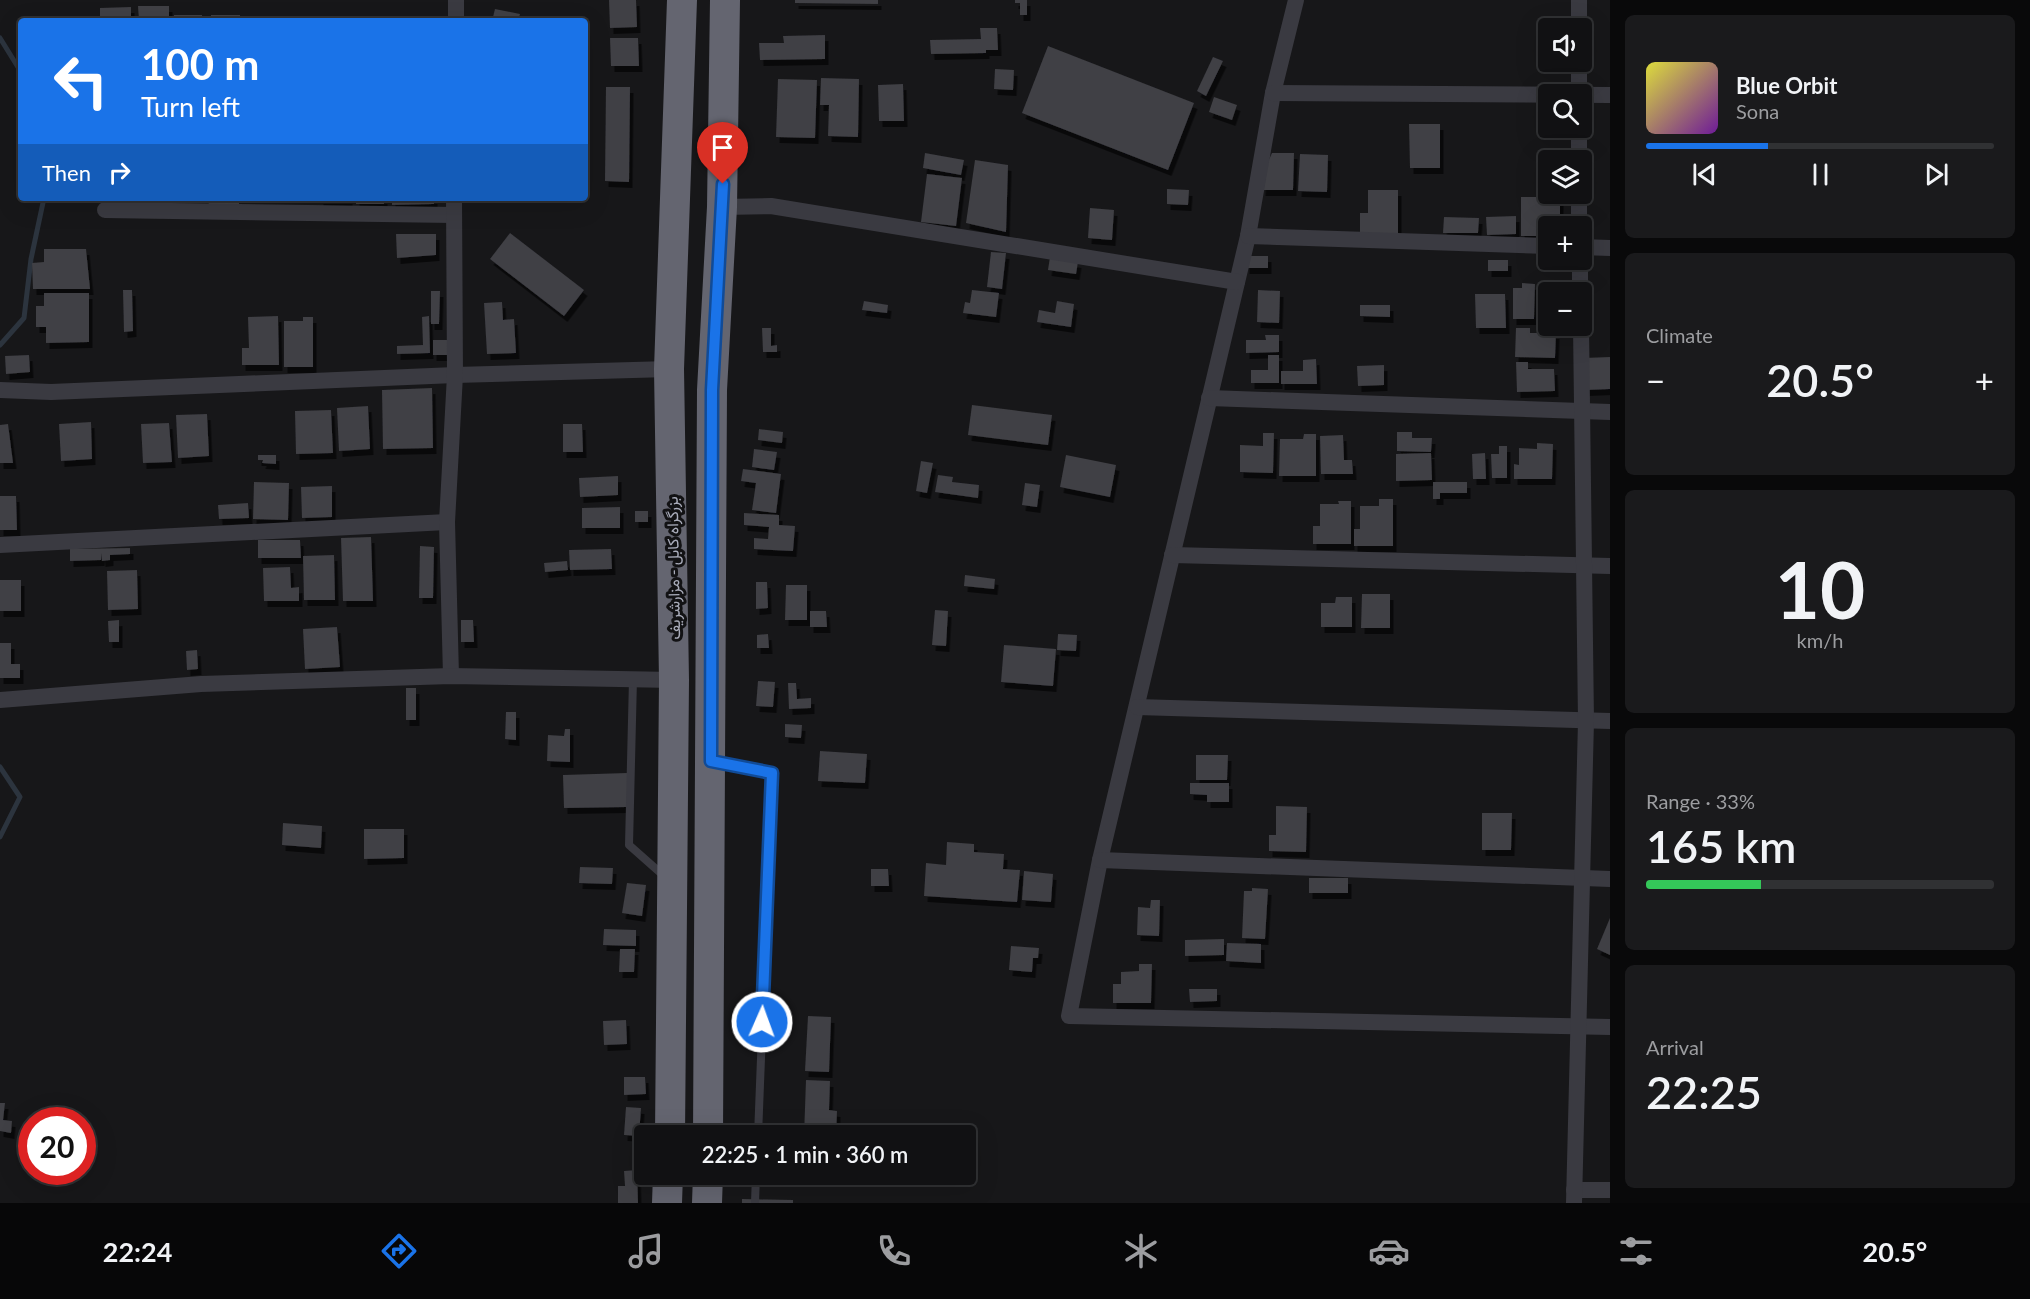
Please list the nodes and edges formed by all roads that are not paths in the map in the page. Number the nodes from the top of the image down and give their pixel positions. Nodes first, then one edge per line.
1 (456, 0) edge
2 (682, 0) edge
3 (726, 0) edge
4 (1296, 0) edge
5 (1579, 0) edge
6 (456, 18) edge
7 (1579, 18) edge
8 (1273, 93) junction
9 (1538, 94) edge
10 (1592, 94) edge
11 (1610, 95) edge
12 (454, 206) edge
13 (722, 207) junction
14 (105, 210) dead end
15 (1248, 237) junction
16 (1538, 246) edge
17 (1592, 247) edge
18 (1610, 248) edge
19 (1237, 282) junction
20 (1581, 336) edge
21 (669, 369) junction
22 (455, 375) junction
23 (0, 390) edge
24 (1209, 398) junction
25 (1582, 412) junction
26 (1610, 412) edge
27 (447, 522) junction
28 (0, 545) edge
29 (1172, 555) junction
30 (1582, 566) junction
31 (1610, 566) edge
32 (451, 676) junction
33 (633, 679) junction
34 (674, 680) junction
35 (0, 700) edge
36 (1137, 706) junction
37 (1586, 721) junction
38 (1610, 722) edge
39 (711, 761) junction
40 (1101, 860) junction
41 (1584, 879) junction
42 (1610, 879) edge
43 (673, 883) junction
44 (1577, 1027) junction
45 (1610, 1027) edge
46 (670, 1125) edge
47 (708, 1125) edge
48 (758, 1125) edge
49 (668, 1185) edge
50 (708, 1185) edge
51 (756, 1185) edge
52 (1610, 1190) edge
53 (1574, 1196) edge
54 (667, 1203) edge
55 (707, 1203) edge
56 (755, 1203) edge

1 - 6 street
2 - 21 highway, بزرگراه کابل - مزارشریف
3 - 13 highway
4 - 8 street
5 - 7 street
8 - 9 street
8 - 15 street
10 - 11 street
12 - 14 street
12 - 22 street
13 - 19 street
13 - 39 highway
15 - 16 street
15 - 19 street
17 - 18 street
19 - 24 street
20 - 25 street
21 - 22 street
21 - 34 highway, بزرگراه کابل - مزارشریف
22 - 23 street
22 - 27 street
24 - 25 street
24 - 29 street
25 - 26 street
25 - 30 street
27 - 28 street
27 - 32 street
29 - 30 street
29 - 36 street
30 - 31 street
30 - 37 street
32 - 33 street
32 - 35 street
33 - 34 street
33 - 43 lane
34 - 43 highway, بزرگراه کابل - مزارشریف
36 - 37 street
36 - 40 street
37 - 38 street
37 - 41 street
39 - 47 highway
39 - 48 lane
40 - 41 street
40 - 44 street
41 - 42 street
41 - 44 street
43 - 46 highway, بزرگراه کابل - مزارشریف
44 - 45 street
44 - 53 street
49 - 54 highway
50 - 55 highway
51 - 56 lane
52 - 53 street

